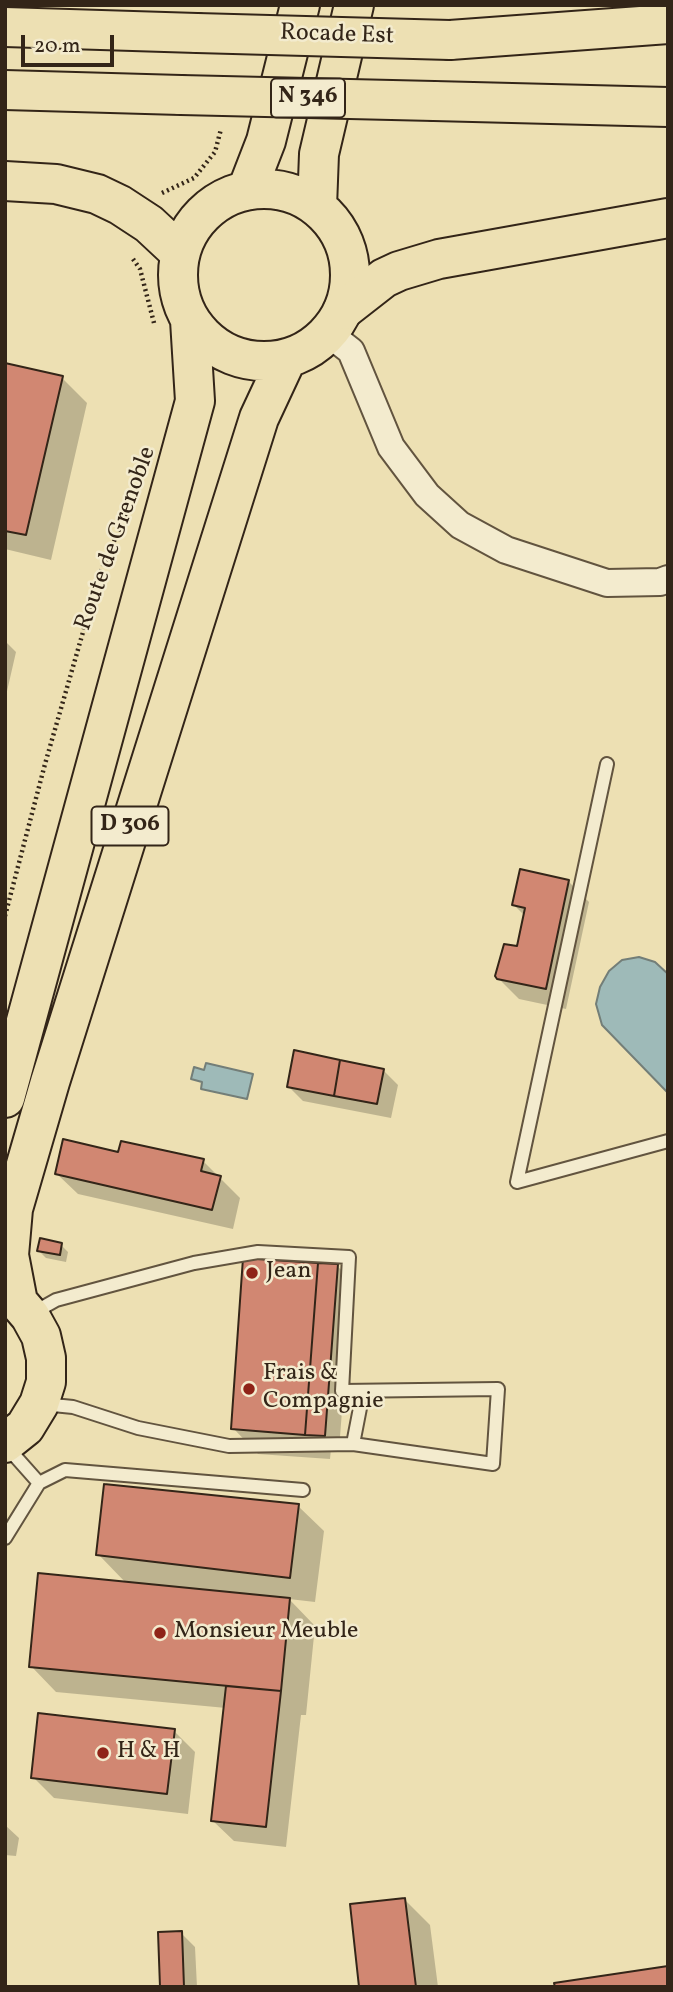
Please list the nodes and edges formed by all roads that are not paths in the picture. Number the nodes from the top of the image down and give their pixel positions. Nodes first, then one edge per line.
1 (300, 5) edge
2 (354, 5) edge
3 (668, 24) edge
4 (5, 27) edge
5 (450, 40) junction
6 (668, 51) edge
7 (5, 90) edge
8 (668, 107) edge
9 (5, 181) edge
10 (247, 190) junction
11 (317, 207) junction
12 (668, 218) edge
13 (179, 252) junction
14 (335, 321) junction
15 (173, 323) junction
16 (287, 358) junction
17 (668, 579) edge
18 (607, 764) dead end
19 (5, 1098) edge
20 (668, 1141) edge
21 (18, 1304) edge
22 (342, 1391) junction
23 (39, 1404) junction
24 (5, 1444) edge
25 (353, 1444) junction
26 (40, 1483) junction
27 (303, 1490) dead end
28 (5, 1538) edge

1 - 10 main road
2 - 11 main road
3 - 5 main road
4 - 5 main road, Rocade Est, bridge
5 - 6 main road, Rocade Est
7 - 8 main road, N 346, bridge
9 - 13 main road
10 - 11 main road
10 - 13 main road
11 - 14 main road
12 - 14 main road
13 - 15 main road
14 - 16 main road
14 - 17 street
15 - 16 main road
15 - 19 main road, Route de Grenoble / D 306
16 - 21 main road, D 306
18 - 20 lane
21 - 22 lane
21 - 23 main road
22 - 25 lane
22 - 25 lane
23 - 24 main road
23 - 25 lane
24 - 26 lane
26 - 27 lane
26 - 28 lane

